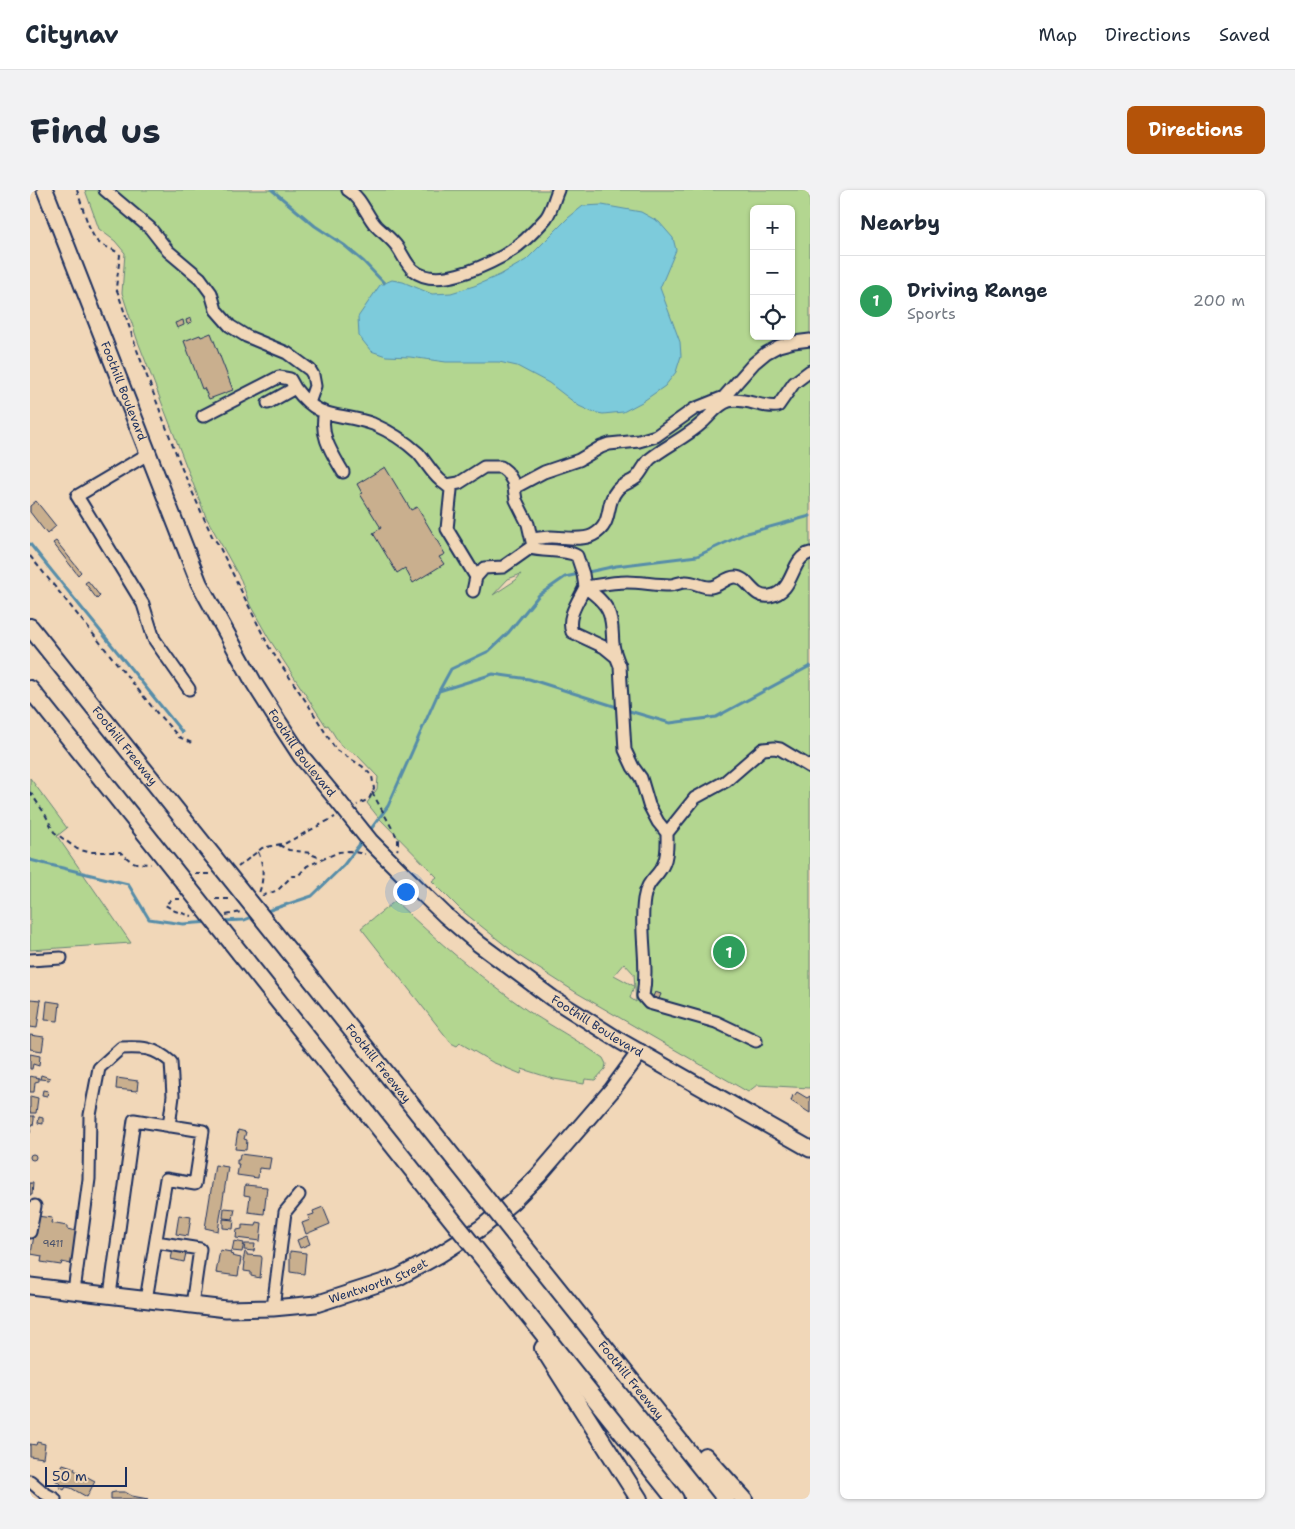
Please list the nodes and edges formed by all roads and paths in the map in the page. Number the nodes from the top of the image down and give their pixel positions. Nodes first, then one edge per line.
1 (45, 190) edge
2 (77, 190) edge
3 (106, 190) edge
4 (348, 190) edge
5 (558, 190) edge
6 (810, 340) edge
7 (810, 371) edge
8 (295, 388) junction
9 (268, 403) dead end
10 (308, 403) junction
11 (324, 412) junction
12 (203, 416) dead end
13 (148, 454) junction
14 (343, 472) dead end
15 (447, 485) junction
16 (514, 488) junction
17 (531, 544) junction
18 (810, 553) edge
19 (30, 556) edge
20 (476, 576) junction
21 (586, 587) junction
22 (473, 591) dead end
23 (30, 627) edge
24 (615, 656) junction
25 (30, 689) edge
26 (189, 690) dead end
27 (194, 744) dead end
28 (810, 767) edge
29 (30, 792) edge
30 (372, 792) junction
31 (353, 807) dead end
32 (336, 816) dead end
33 (667, 833) junction
34 (279, 845) junction
35 (258, 852) junction
36 (394, 855) dead end
37 (369, 856) dead end
38 (323, 859) junction
39 (159, 866) dead end
40 (237, 868) dead end
41 (195, 874) dead end
42 (213, 874) dead end
43 (260, 897) dead end
44 (181, 899) dead end
45 (210, 899) dead end
46 (237, 899) dead end
47 (255, 899) dead end
48 (246, 909) dead end
49 (223, 916) dead end
50 (196, 917) dead end
51 (61, 958) dead end
52 (30, 960) edge
53 (756, 1041) dead end
54 (640, 1052) junction
55 (169, 1126) junction
56 (810, 1149) edge
57 (299, 1195) dead end
58 (35, 1206) dead end
59 (30, 1232) edge
60 (156, 1242) junction
61 (498, 1277) junction
62 (30, 1286) edge
63 (74, 1291) junction
64 (110, 1295) junction
65 (146, 1300) junction
66 (192, 1305) junction
67 (273, 1308) junction
68 (602, 1344) junction
69 (30, 1480) edge
70 (55, 1499) edge
71 (639, 1499) edge
72 (675, 1499) edge
73 (726, 1499) edge
74 (744, 1499) edge

1 - 13 main road, Foothill Boulevard
2 - 30 path
3 - 10 street
4 - 5 street
6 - 16 street
7 - 17 street
8 - 9 street
8 - 10 street
8 - 12 street
10 - 11 street
11 - 14 street
11 - 15 street
13 - 26 street
13 - 54 main road, Foothill Boulevard, bridge
15 - 16 street
15 - 20 street
16 - 17 street
17 - 20 street
17 - 21 street
18 - 21 street
19 - 27 path
20 - 22 street
21 - 24 street
21 - 24 street
23 - 68 highway, Foothill Freeway, bridge
24 - 33 street
25 - 61 highway, bridge
28 - 33 street
29 - 39 path
30 - 31 path
30 - 36 path
32 - 34 path
33 - 53 street
34 - 35 path
34 - 38 path
35 - 40 path
35 - 47 path
37 - 38 path
38 - 43 path
41 - 42 path
44 - 50 path
45 - 46 path
48 - 49 path
51 - 52 street
54 - 56 main road, Foothill Boulevard
54 - 67 main road, Wentworth Street
55 - 60 street
55 - 63 street
55 - 64 street
57 - 67 street
58 - 59 street
60 - 65 street
60 - 66 street
61 - 71 highway
61 - 72 highway
62 - 63 main road, Wentworth Street
63 - 64 main road, Wentworth Street
64 - 65 main road, Wentworth Street
65 - 66 main road, Wentworth Street
66 - 67 main road, Wentworth Street
68 - 73 highway, Foothill Freeway
68 - 74 highway
69 - 70 street

